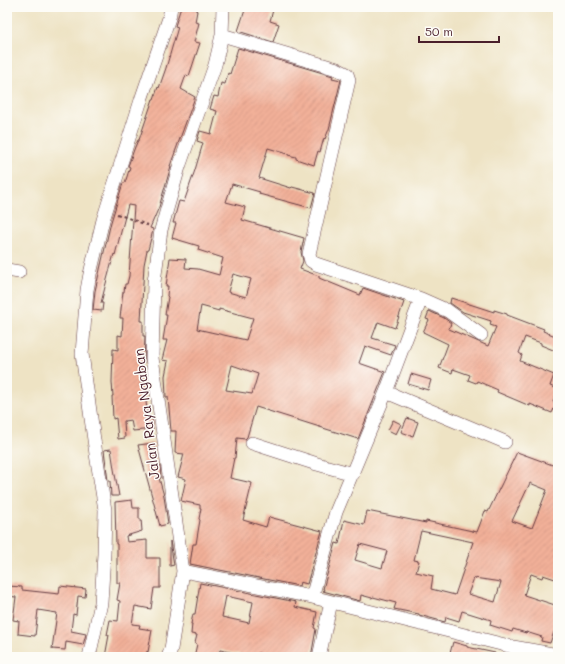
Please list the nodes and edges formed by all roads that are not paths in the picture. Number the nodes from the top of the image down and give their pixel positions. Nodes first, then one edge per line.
1 (171, 7) edge
2 (223, 7) edge
3 (222, 35) junction
4 (421, 299) junction
5 (481, 335) dead end
6 (386, 392) junction
7 (505, 442) dead end
8 (252, 443) dead end
9 (353, 474) junction
10 (183, 571) junction
11 (312, 597) junction
12 (331, 602) junction
13 (512, 652) edge
14 (558, 655) edge
15 (89, 657) edge
16 (168, 657) edge
17 (318, 657) edge

1 - 15 street
2 - 3 street, Jalan Raya Ngaban
3 - 4 street
3 - 10 street, Jalan Raya Ngaban
4 - 5 street
4 - 6 street
6 - 7 street
6 - 9 street
8 - 9 street
9 - 11 street
10 - 11 street
10 - 16 street, Jalan Raya Ngaban
11 - 12 street
12 - 13 street
12 - 17 street
13 - 14 street

